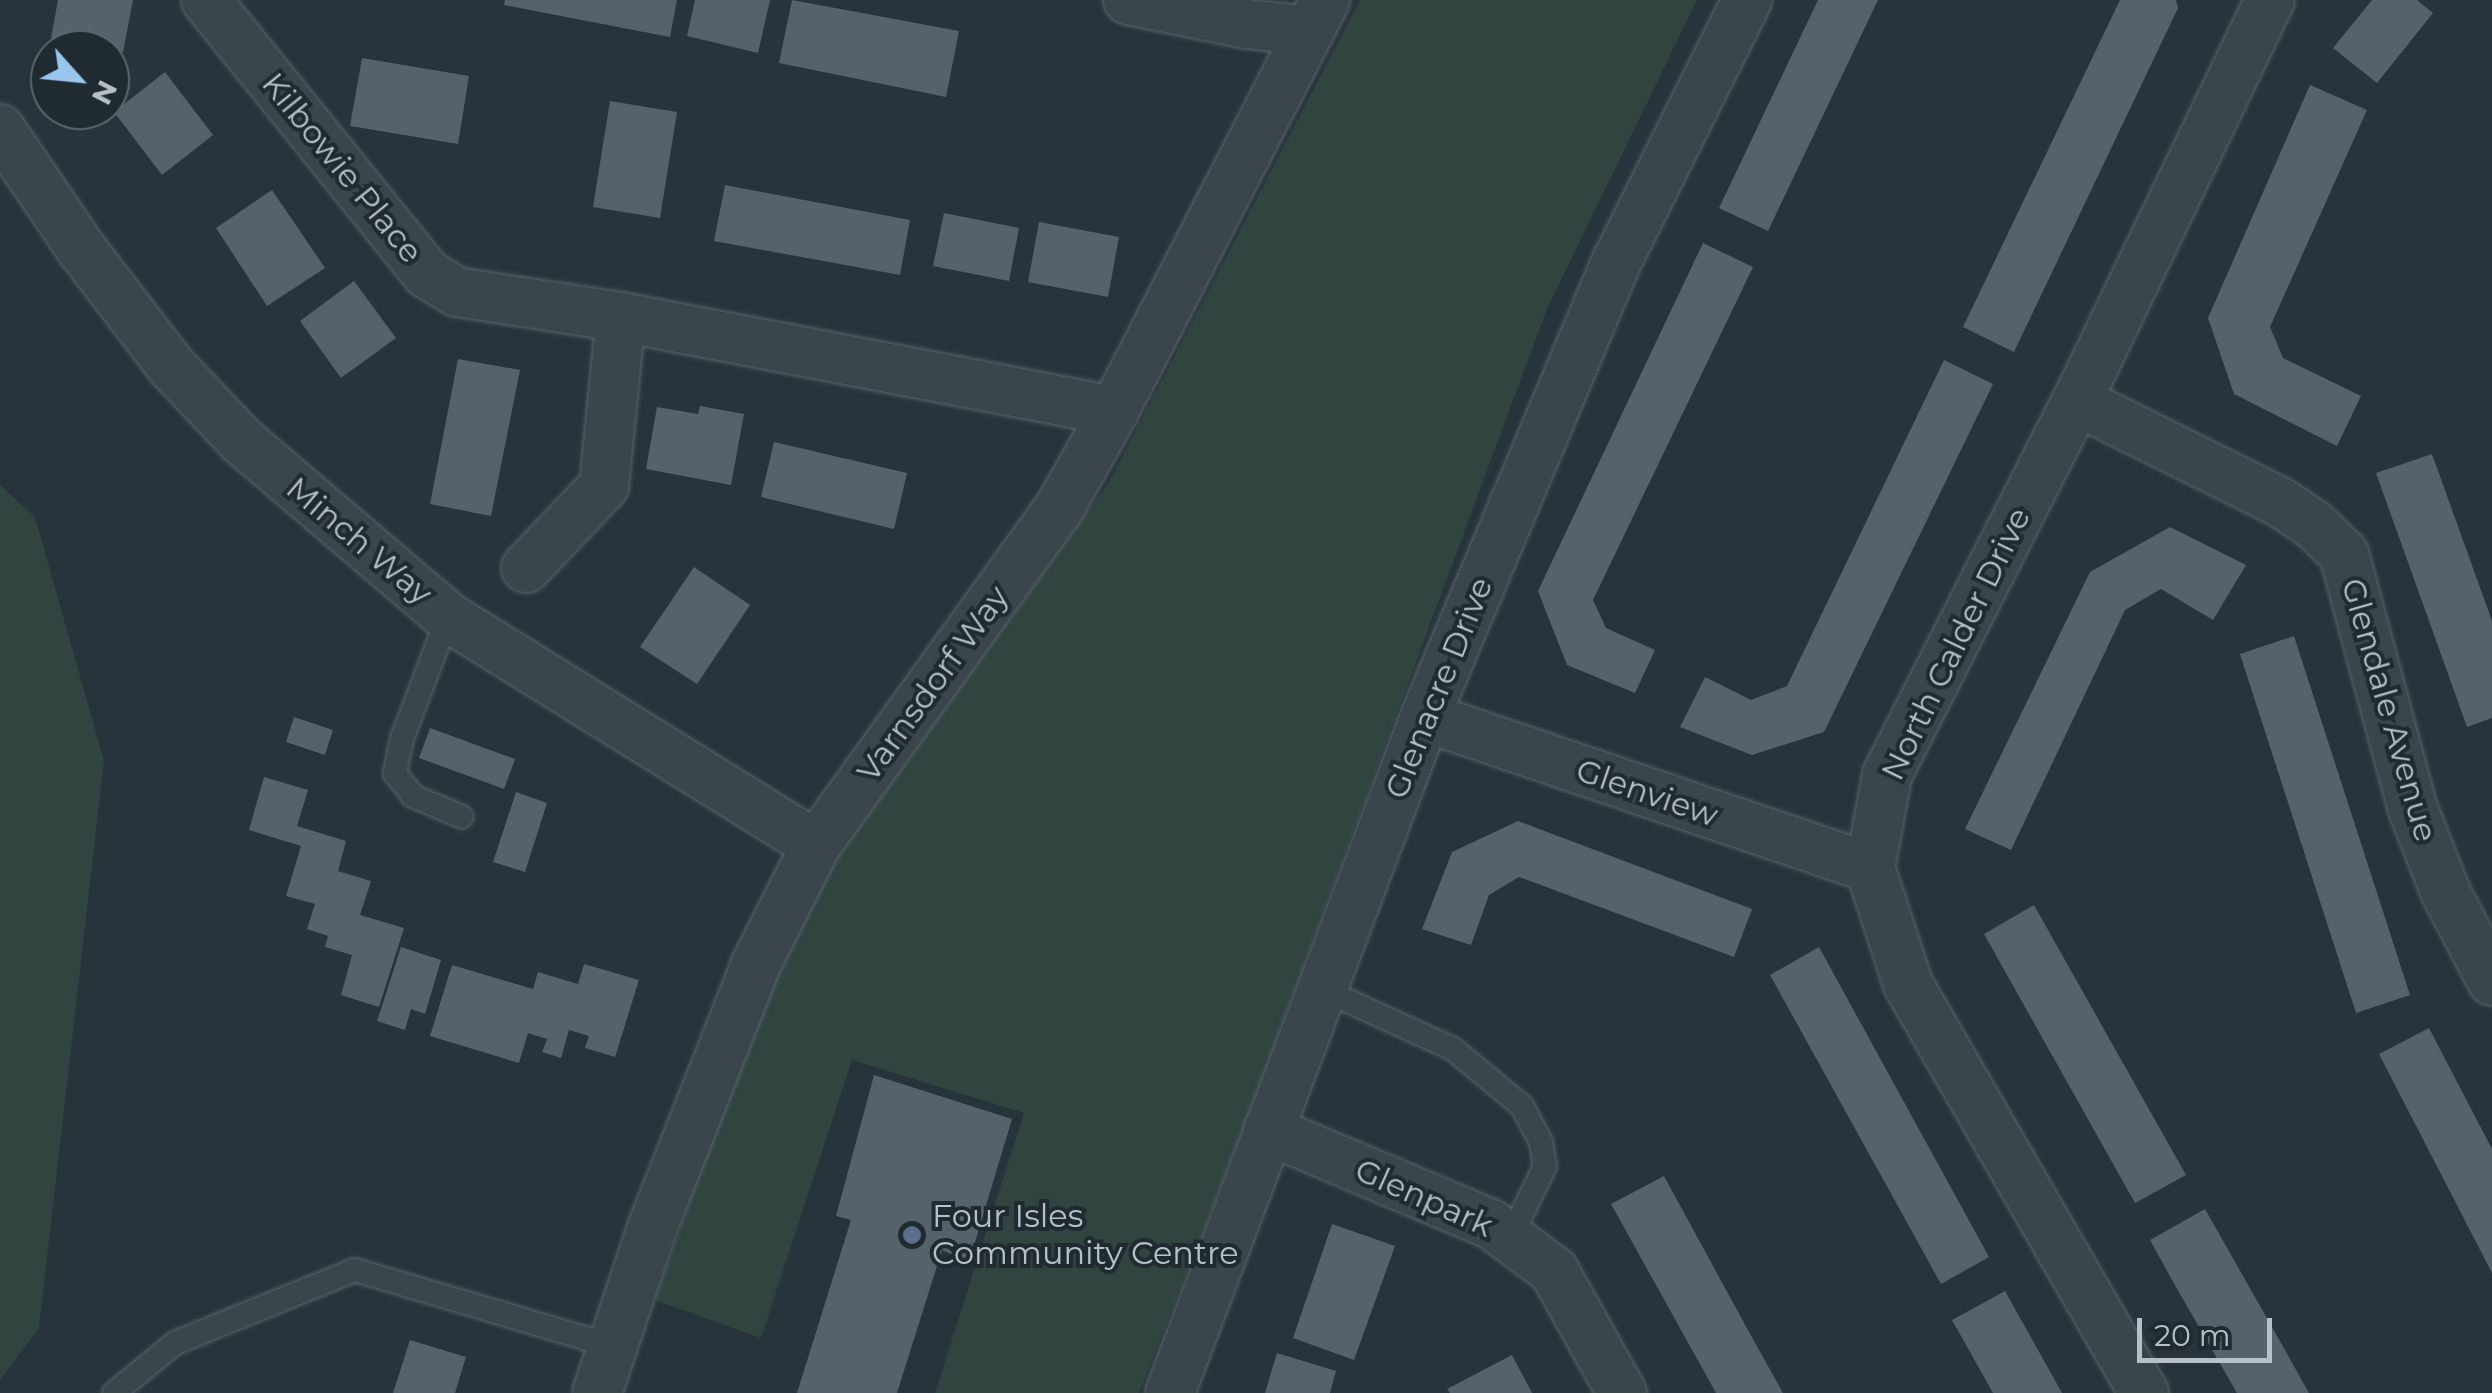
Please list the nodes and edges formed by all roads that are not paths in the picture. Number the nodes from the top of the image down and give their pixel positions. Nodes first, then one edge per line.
1 (206, 0) edge
2 (1128, 0) edge
3 (1747, 0) edge
4 (2270, 0) edge
5 (1318, 16) edge
6 (0, 129) edge
7 (621, 316) junction
8 (2077, 401) junction
9 (1114, 411) junction
10 (526, 568) dead end
11 (448, 616) junction
12 (1424, 717) junction
13 (462, 817) dead end
14 (816, 845) junction
15 (1870, 868) junction
16 (2492, 982) edge
17 (1322, 988) junction
18 (1268, 1130) junction
19 (1510, 1239) junction
20 (611, 1346) junction
21 (114, 1393) edge
22 (597, 1393) edge
23 (1170, 1393) edge
24 (1622, 1393) edge
25 (2144, 1393) edge

1 - 7 street, Kilbowie Place
2 - 5 street
3 - 12 street, Glenacre Drive
4 - 8 street, North Calder Drive
5 - 9 street, Varnsdorf Way
6 - 11 street, Minch Way
7 - 9 street, Kilbowie Place
7 - 10 street
8 - 15 street, North Calder Drive
8 - 16 street, Glendale Avenue
9 - 14 street, Varnsdorf Way
11 - 13 lane
11 - 14 street, Minch Way
12 - 15 street, Glenview
12 - 17 street, Glenacre Drive
14 - 20 street, Varnsdorf Way
15 - 25 street, North Calder Drive
17 - 18 street, Glenacre Drive
17 - 19 lane
18 - 19 street, Glenpark
18 - 23 street, Glenacre Drive
19 - 24 street, Glenpark
20 - 21 lane
20 - 22 street, Varnsdorf Way

